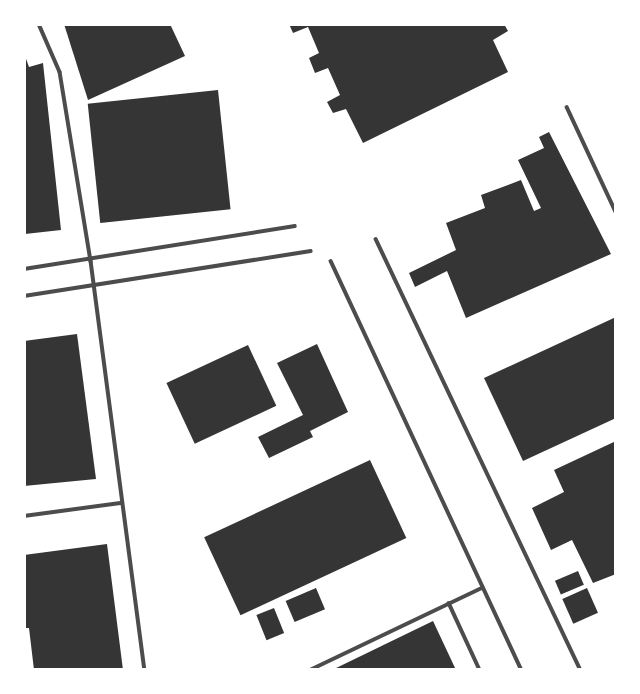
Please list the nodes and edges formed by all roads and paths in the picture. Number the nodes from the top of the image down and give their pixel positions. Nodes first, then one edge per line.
1 (39, 24) edge
2 (567, 107) dead end
3 (615, 212) edge
4 (295, 226) dead end
5 (376, 239) dead end
6 (310, 251) dead end
7 (91, 261) junction
8 (331, 261) dead end
9 (24, 269) edge
10 (93, 285) junction
11 (24, 296) edge
12 (120, 503) junction
13 (24, 516) edge
14 (482, 588) junction
15 (449, 603) junction
16 (145, 670) edge
17 (310, 670) edge
18 (480, 670) edge
19 (522, 670) edge
20 (582, 670) edge

1 - 7 lane
2 - 3 lane
4 - 7 lane
5 - 20 lane
6 - 10 lane
7 - 9 lane
7 - 10 lane
8 - 14 lane
10 - 11 lane
10 - 12 lane
12 - 13 lane
12 - 16 lane
14 - 15 lane
14 - 19 lane
15 - 17 lane
15 - 18 lane

